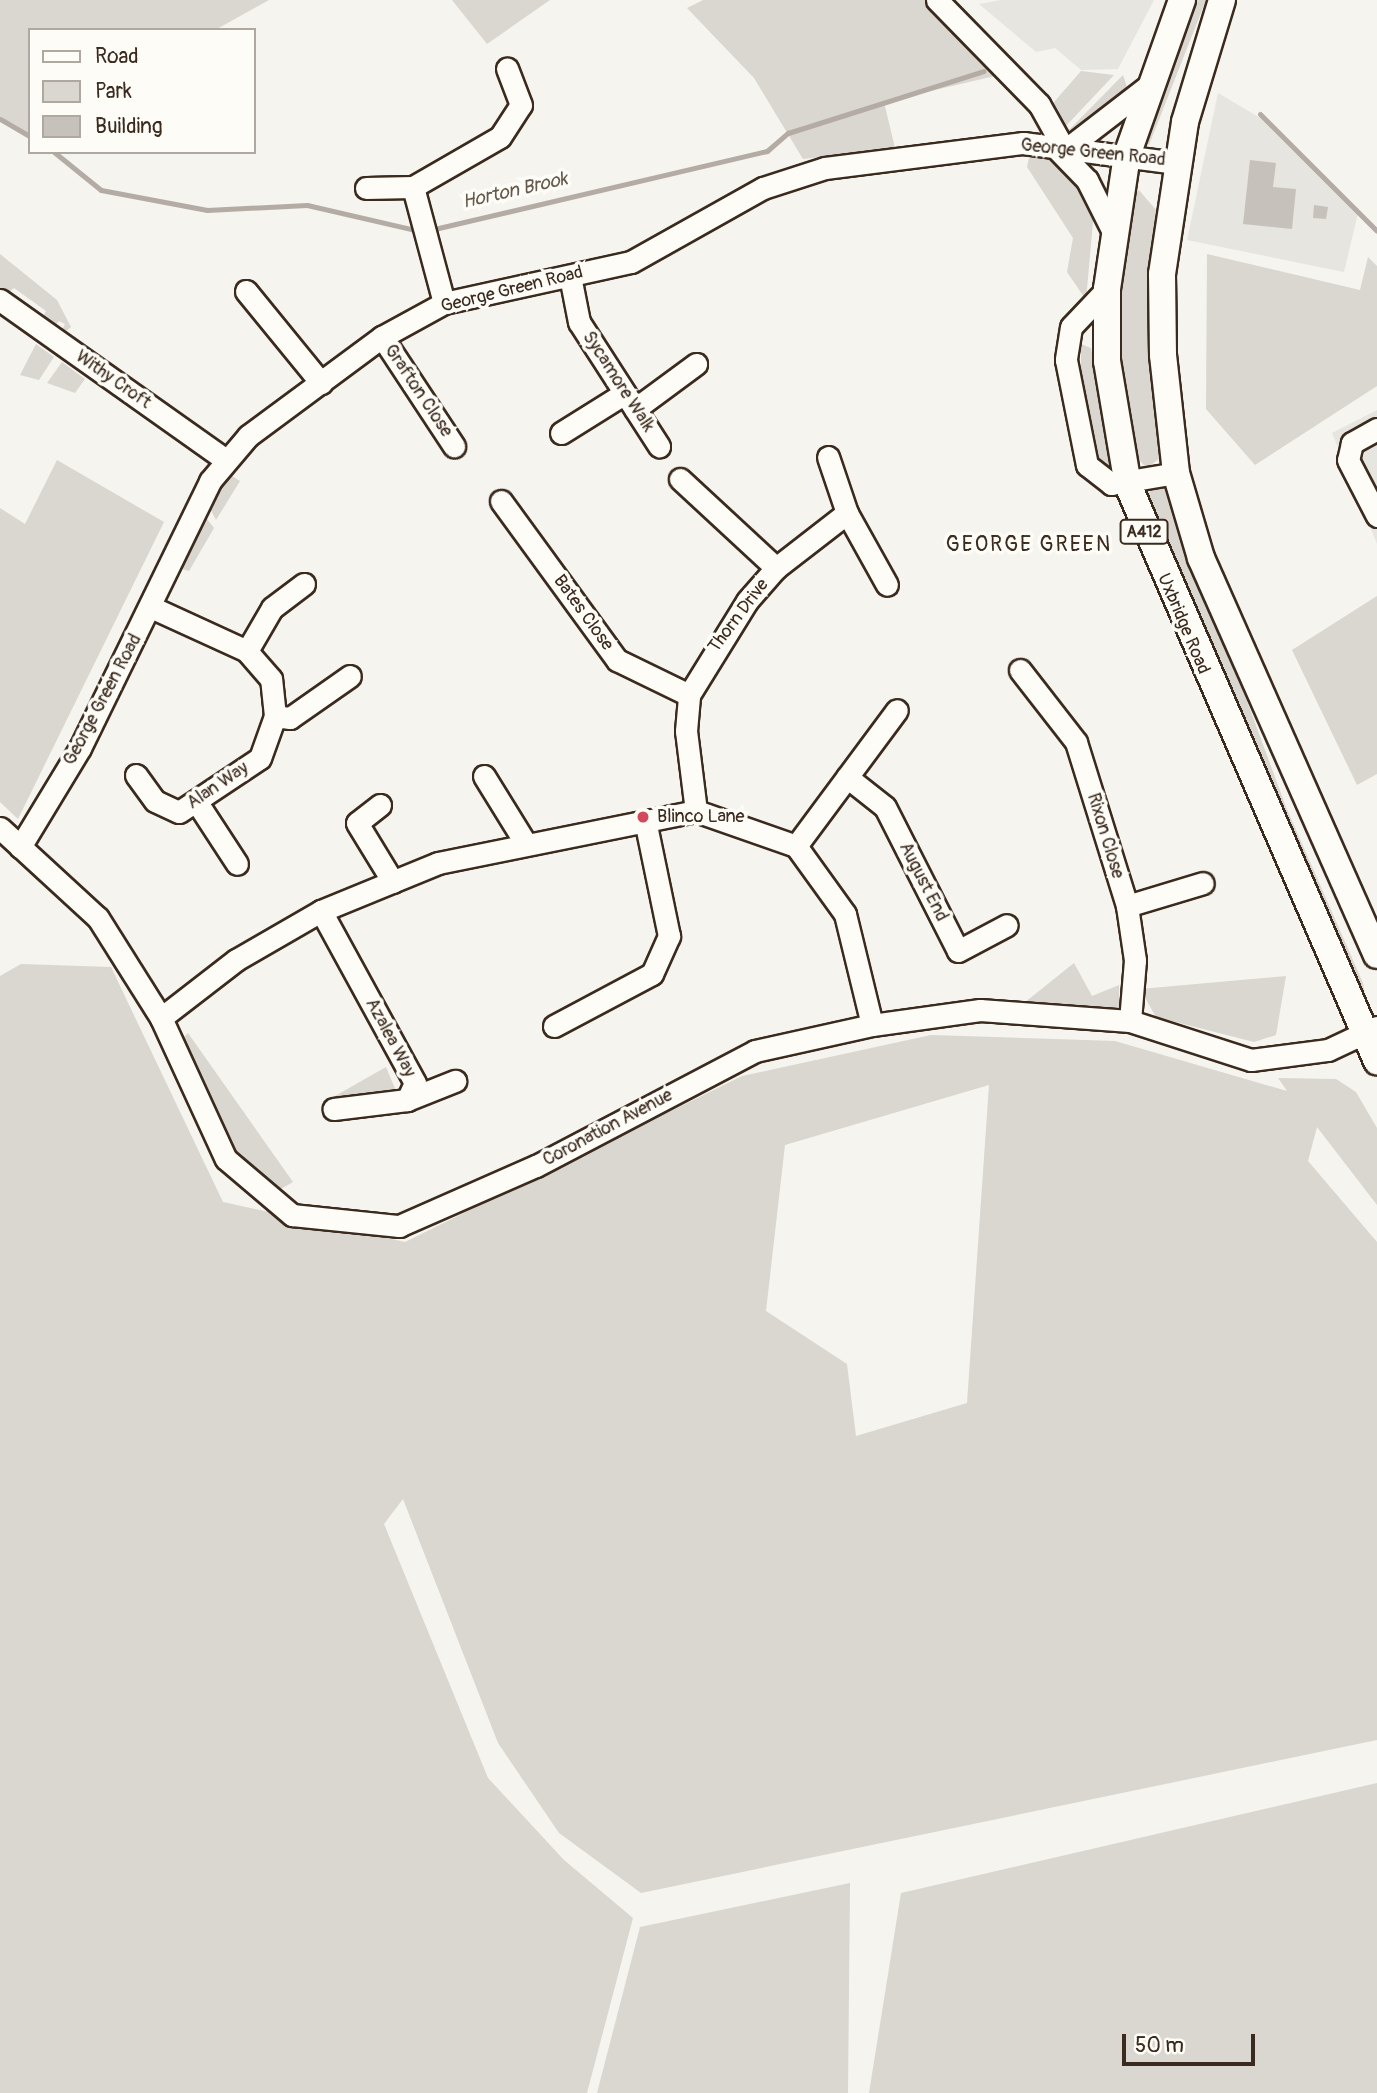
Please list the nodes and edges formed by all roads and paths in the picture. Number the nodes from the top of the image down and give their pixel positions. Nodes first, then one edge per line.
1 (937, 0) edge
2 (1222, 0) edge
3 (1181, 1) edge
4 (507, 69) dead end
5 (1152, 83) junction
6 (1063, 147) junction
7 (1127, 156) junction
8 (1177, 163) junction
9 (413, 187) junction
10 (366, 188) dead end
11 (1114, 232) junction
12 (570, 276) junction
13 (1107, 289) junction
14 (246, 291) dead end
15 (0, 300) edge
16 (444, 303) junction
17 (382, 337) junction
18 (696, 364) dead end
19 (321, 383) junction
20 (630, 401) junction
21 (1377, 429) edge
22 (561, 433) dead end
23 (454, 446) dead end
24 (659, 446) dead end
25 (828, 457) dead end
26 (226, 460) junction
27 (1176, 473) junction
28 (680, 479) dead end
29 (1128, 485) junction
30 (502, 501) dead end
31 (847, 513) junction
32 (1377, 516) edge
33 (776, 568) junction
34 (304, 584) dead end
35 (887, 585) dead end
36 (151, 607) junction
37 (247, 651) junction
38 (1020, 670) dead end
39 (350, 676) dead end
40 (689, 695) junction
41 (897, 710) dead end
42 (275, 716) junction
43 (136, 775) dead end
44 (484, 776) dead end
45 (847, 777) junction
46 (197, 801) junction
47 (380, 805) dead end
48 (696, 811) junction
49 (646, 825) junction
50 (0, 828) edge
51 (526, 844) junction
52 (796, 846) junction
53 (20, 847) junction
54 (237, 864) dead end
55 (393, 882) junction
56 (1203, 883) dead end
57 (1127, 906) junction
58 (321, 911) junction
59 (1006, 925) dead end
60 (1377, 955) edge
61 (161, 1018) junction
62 (1130, 1021) junction
63 (872, 1025) junction
64 (554, 1026) dead end
65 (1371, 1030) edge
66 (1377, 1061) edge
67 (455, 1081) dead end
68 (407, 1100) junction
69 (334, 1109) dead end

1 - 6 street
2 - 8 main road, A412
3 - 5 main road, Uxbridge Road / A412
4 - 9 street
5 - 6 street
5 - 7 main road, Uxbridge Road / A412
6 - 7 street, George Green Road
6 - 11 street
6 - 12 street, George Green Road
7 - 8 street, George Green Road
7 - 11 main road, Uxbridge Road / A412
8 - 27 main road, A412
9 - 10 street
9 - 16 street
11 - 13 main road, Uxbridge Road / A412
12 - 16 street, George Green Road
12 - 20 street, Sycamore Walk
13 - 29 main road, Uxbridge Road / A412
13 - 29 street
14 - 19 street
15 - 26 street, Withy Croft
16 - 17 street, George Green Road
17 - 19 street, George Green Road
17 - 23 street, Grafton Close
18 - 20 street
19 - 26 street, George Green Road
20 - 22 street
20 - 24 street, Sycamore Walk
21 - 32 street
25 - 31 street
26 - 36 street, George Green Road
27 - 29 street
27 - 60 main road, A412
28 - 33 street
29 - 65 main road, Uxbridge Road / A412
30 - 40 street, Bates Close
31 - 33 street, Thorn Drive
31 - 35 street
33 - 40 street, Thorn Drive
34 - 37 street
36 - 37 street, Alan Way
36 - 53 street, George Green Road
37 - 42 street, Alan Way
38 - 57 street, Rixon Close
39 - 42 street
40 - 48 street, Thorn Drive
41 - 45 street
42 - 46 street, Alan Way
43 - 46 street, Alan Way
44 - 51 street
45 - 52 street
45 - 59 street, August End
46 - 54 street
47 - 55 street
48 - 49 street
48 - 52 street
49 - 51 street
49 - 64 street
50 - 53 street, Coronation Avenue
51 - 55 street
52 - 63 street
53 - 61 street, Coronation Avenue
55 - 58 street
56 - 57 street
57 - 62 street, Rixon Close
58 - 61 street
58 - 68 street, Azalea Way
61 - 63 street, Coronation Avenue
62 - 63 street, Coronation Avenue
62 - 65 street, Coronation Avenue
65 - 66 main road, Uxbridge Road / A412
67 - 68 street
68 - 69 street, Azalea Way

